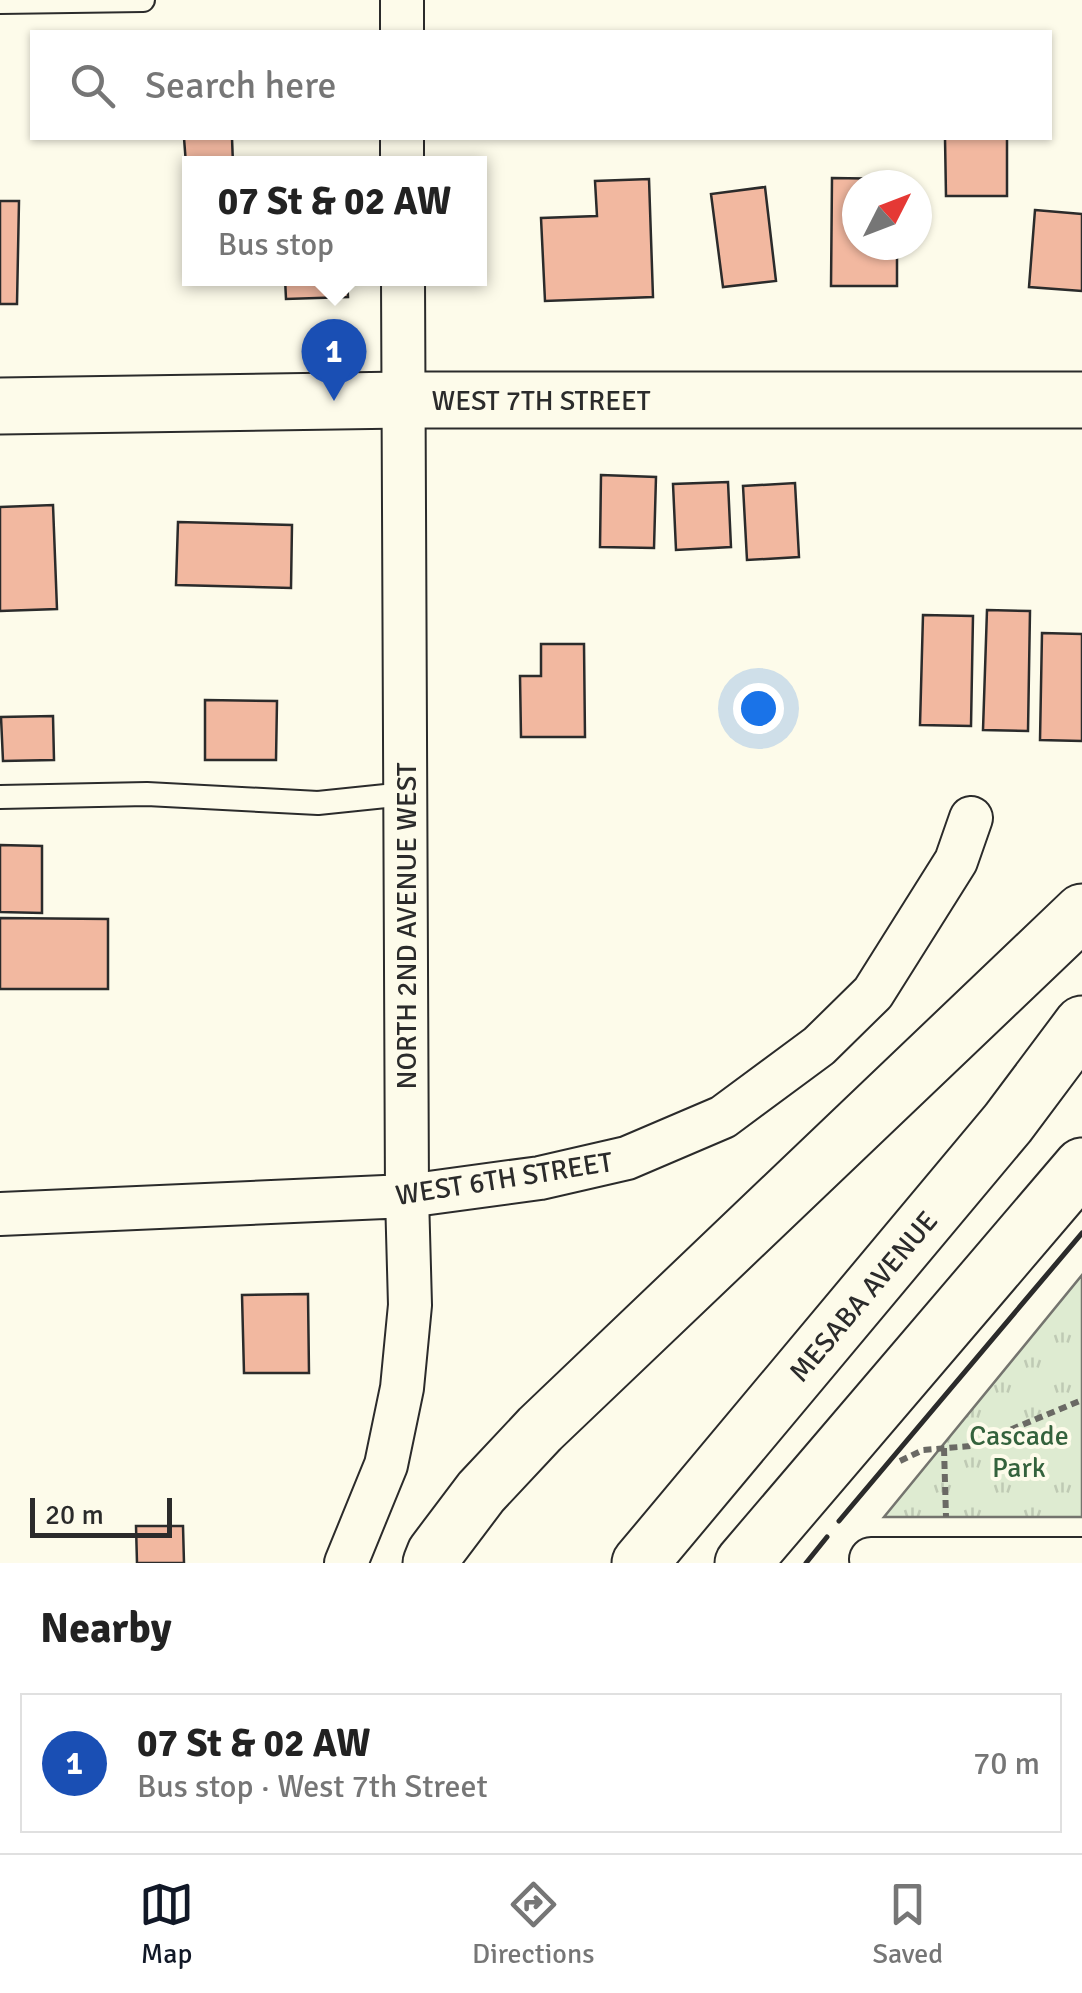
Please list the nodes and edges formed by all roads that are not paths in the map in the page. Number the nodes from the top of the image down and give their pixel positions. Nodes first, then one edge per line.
1 (143, 0) edge
2 (402, 0) edge
3 (0, 2) edge
4 (402, 30) edge
5 (403, 286) edge
6 (404, 400) junction
7 (1082, 400) edge
8 (0, 406) edge
9 (405, 794) junction
10 (0, 797) edge
11 (970, 818) dead end
12 (1082, 912) edge
13 (1082, 1024) edge
14 (1080, 1169) edge
15 (408, 1196) junction
16 (0, 1214) edge
17 (872, 1559) dead end
18 (1082, 1560) edge
19 (346, 1563) edge
20 (431, 1563) edge
21 (640, 1563) edge
22 (744, 1563) edge

1 - 3 lane
2 - 4 street
5 - 6 street, NORTH 2ND AVENUE WEST
6 - 7 main road, WEST 7TH STREET
6 - 8 main road, WEST 7TH STREET
6 - 9 street, NORTH 2ND AVENUE WEST
9 - 10 lane
9 - 15 street, NORTH 2ND AVENUE WEST
11 - 15 street, WEST 6TH STREET
12 - 20 main road
13 - 21 main road, MESABA AVENUE
14 - 22 main road
15 - 16 street, WEST 6TH STREET
15 - 19 street, NORTH 2ND AVENUE WEST
17 - 18 street

